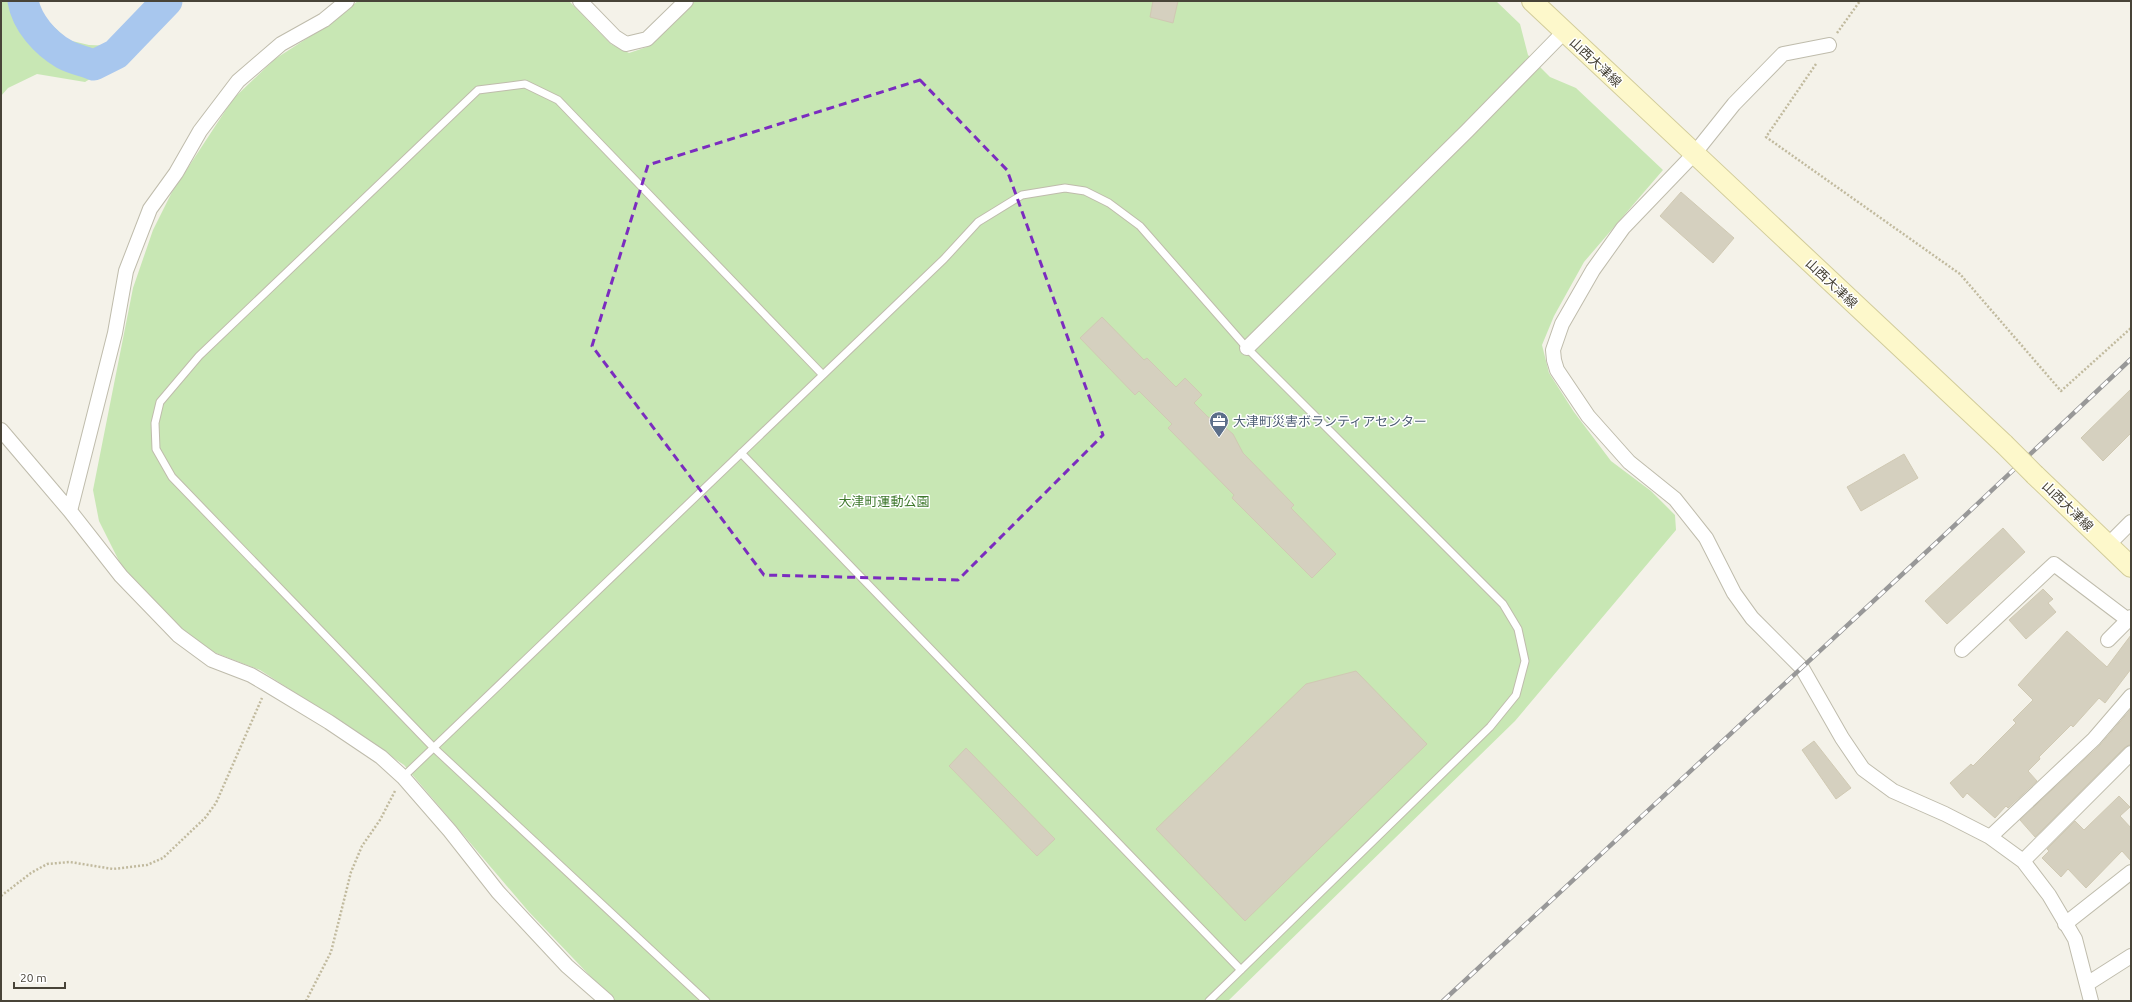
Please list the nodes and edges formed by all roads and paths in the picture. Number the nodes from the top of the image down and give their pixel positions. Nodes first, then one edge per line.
1 (347, 1) edge
2 (580, 1) edge
3 (686, 1) edge
4 (1532, 1) edge
5 (1860, 1) edge
6 (1564, 32) junction
7 (1829, 44) junction
8 (1694, 154) junction
9 (2131, 328) edge
10 (1247, 348) junction
11 (822, 374) junction
12 (1, 430) edge
13 (741, 454) junction
14 (70, 511) junction
15 (2131, 522) edge
16 (2108, 545) junction
17 (2131, 567) edge
18 (2130, 618) edge
19 (2108, 640) dead end
20 (1962, 650) dead end
21 (268, 685) junction
22 (2131, 696) edge
23 (434, 748) junction
24 (2131, 753) edge
25 (403, 776) junction
26 (1990, 837) junction
27 (2023, 862) junction
28 (2131, 872) edge
29 (1, 896) edge
30 (2065, 924) junction
31 (2131, 956) edge
32 (1241, 970) junction
33 (2087, 984) junction
34 (306, 1001) edge
35 (607, 1001) edge
36 (706, 1001) edge
37 (1209, 1001) edge
38 (2091, 1001) edge

1 - 14 street
2 - 3 street
4 - 6 main road, 山西大津線
5 - 7 path
6 - 8 main road, 山西大津線
6 - 10 street
7 - 8 street
7 - 9 path
8 - 16 main road, 山西大津線, bridge
8 - 26 street
10 - 11 lane
10 - 32 lane
11 - 13 lane
11 - 23 lane
12 - 14 street
13 - 23 lane
13 - 32 lane
14 - 21 street
15 - 16 street
16 - 17 main road, 山西大津線
18 - 19 street
18 - 20 street
21 - 25 street
21 - 29 path
22 - 26 street
23 - 25 lane
23 - 36 lane
24 - 27 street
25 - 34 path
25 - 35 street
26 - 27 street
27 - 30 street
28 - 30 street
30 - 33 street
31 - 33 street
32 - 37 lane
33 - 38 street

